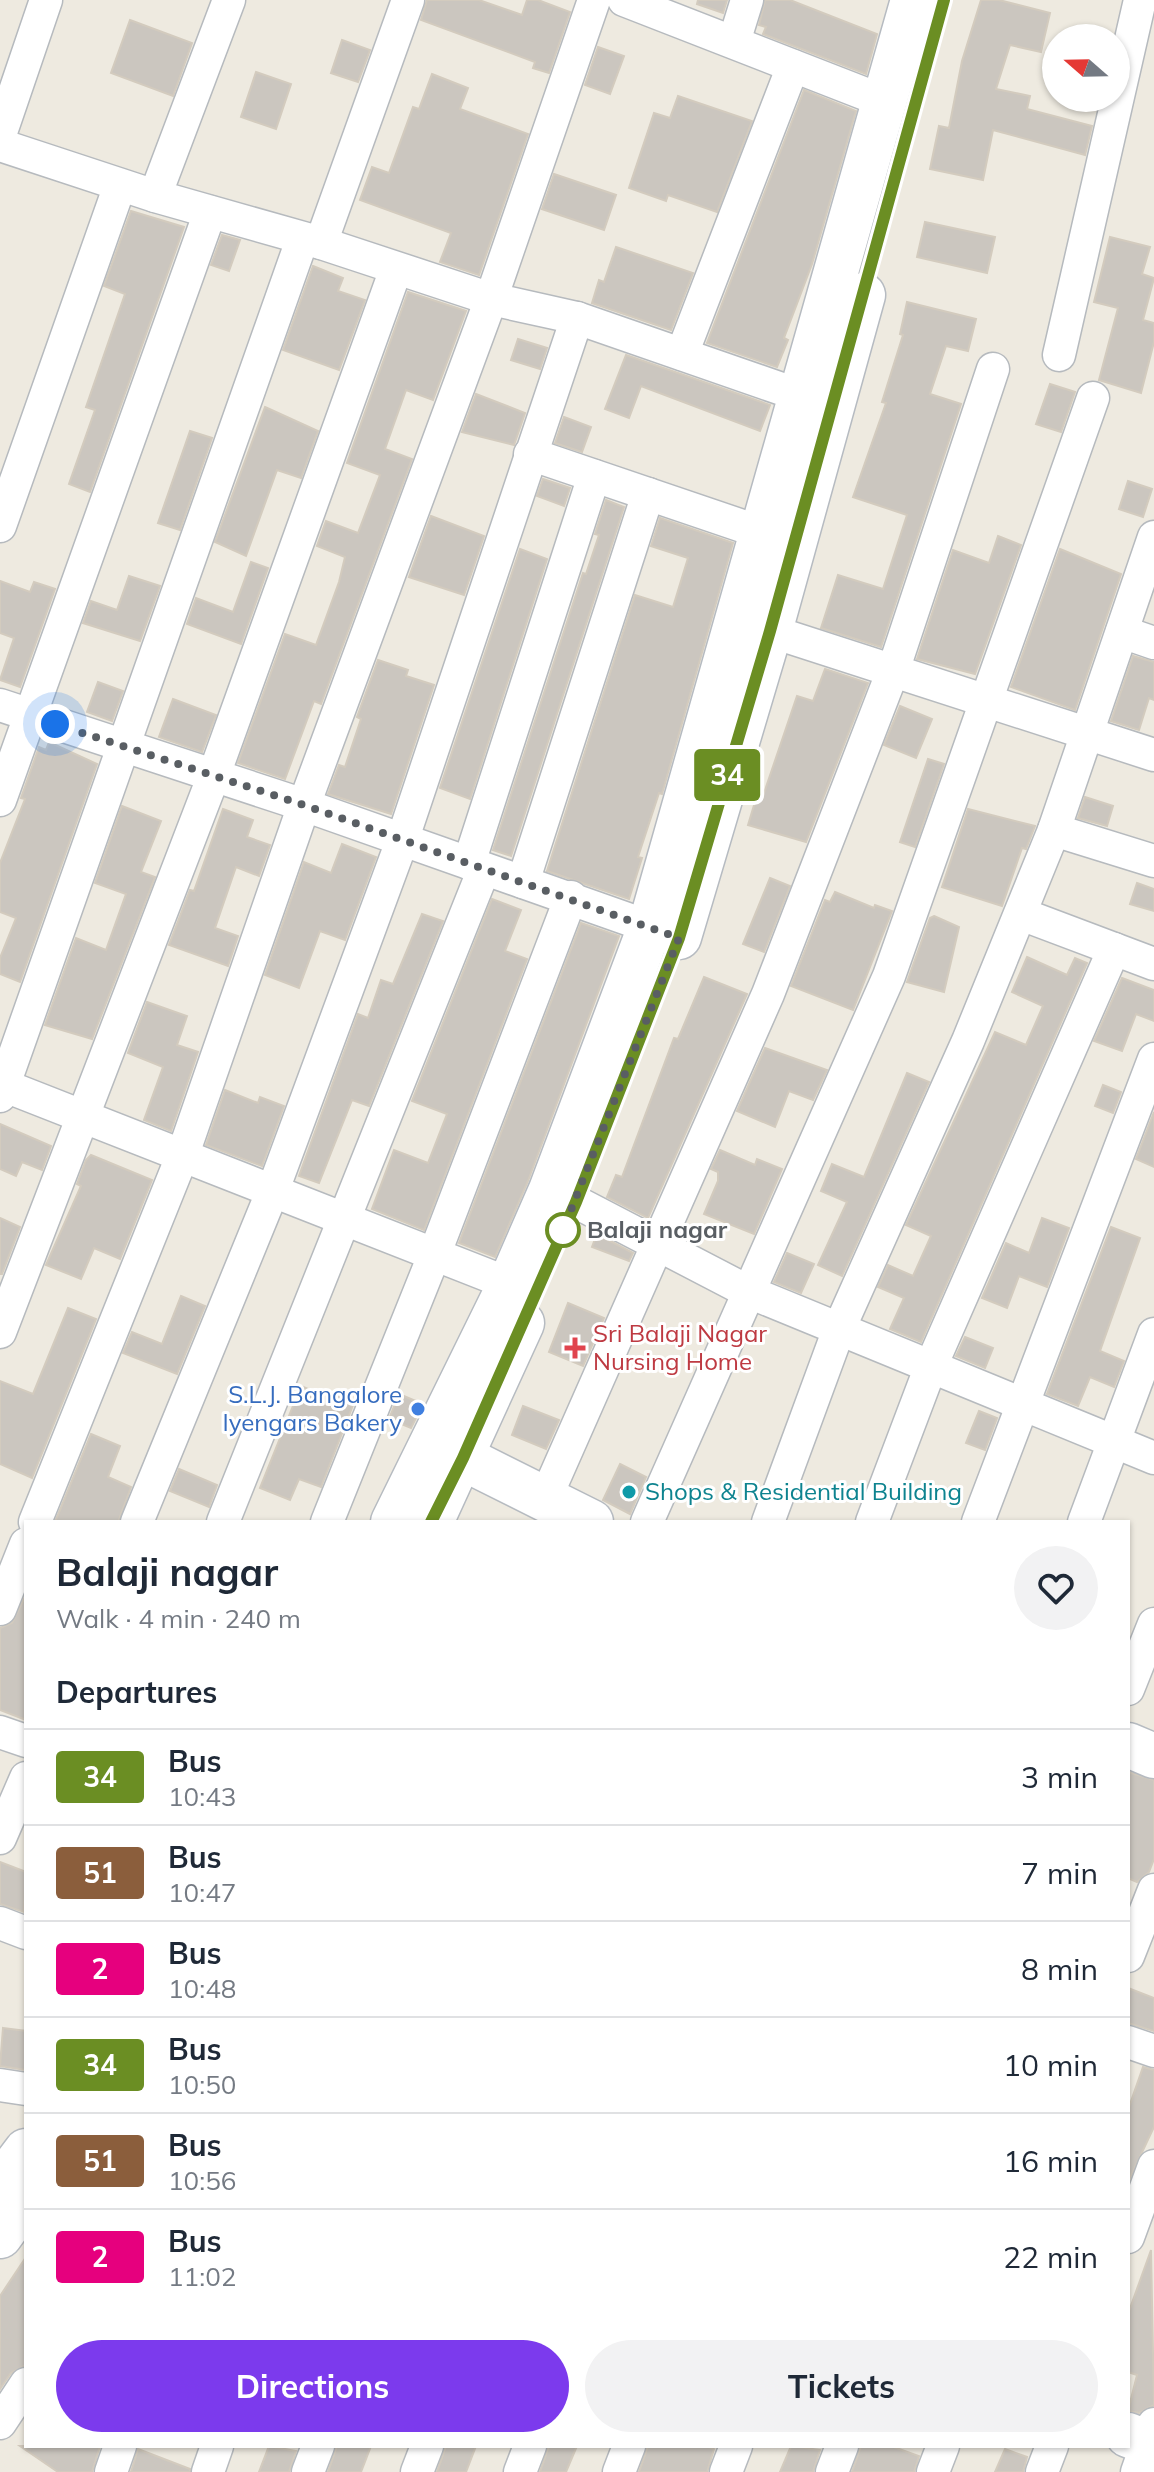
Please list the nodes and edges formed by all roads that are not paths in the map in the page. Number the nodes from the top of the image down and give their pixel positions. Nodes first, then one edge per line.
1 (46, 0) edge
2 (229, 0) edge
3 (408, 0) edge
4 (594, 0) edge
5 (624, 0) edge
6 (747, 0) edge
7 (913, 0) edge
8 (944, 0) edge
9 (1140, 0) edge
10 (734, 42) junction
11 (793, 66) junction
12 (886, 102) junction
13 (0, 135) edge
14 (0, 145) edge
15 (120, 185) junction
16 (155, 196) junction
17 (210, 212) junction
18 (312, 241) junction
19 (396, 269) junction
20 (491, 299) junction
21 (577, 318) junction
22 (682, 354) junction
23 (1059, 355) dead end
24 (993, 369) dead end
25 (802, 396) junction
26 (1093, 398) dead end
27 (530, 454) junction
28 (594, 476) junction
29 (648, 494) junction
30 (0, 526) edge
31 (763, 533) junction
32 (1154, 538) edge
33 (770, 631) junction
34 (1122, 632) junction
35 (1154, 643) edge
36 (894, 668) junction
37 (986, 700) junction
38 (0, 705) edge
39 (32, 716) junction
40 (1087, 734) junction
41 (125, 746) junction
42 (1154, 755) edge
43 (214, 775) junction
44 (0, 800) edge
45 (304, 805) junction
46 (1054, 830) junction
47 (402, 841) junction
48 (1154, 861) edge
49 (477, 866) junction
50 (523, 882) junction
51 (571, 897) junction
52 (1021, 914) junction
53 (665, 932) junction
54 (1114, 949) junction
55 (1154, 964) edge
56 (1154, 1059) edge
57 (1, 1089) edge
58 (83, 1116) junction
59 (183, 1154) junction
60 (273, 1190) junction
61 (576, 1202) junction
62 (346, 1219) junction
63 (660, 1245) junction
64 (435, 1253) junction
65 (510, 1284) junction
66 (749, 1292) junction
67 (839, 1329) junction
68 (0, 1332) edge
69 (1154, 1334) edge
70 (931, 1366) junction
71 (1022, 1404) junction
72 (1113, 1441) junction
73 (463, 1458) junction
74 (1154, 1458) edge
75 (572, 1517) edge
76 (36, 1520) edge
77 (138, 1520) edge
78 (224, 1520) edge
79 (328, 1520) edge
80 (394, 1520) edge
81 (432, 1520) edge
82 (648, 1520) edge
83 (769, 1520) edge
84 (873, 1520) edge
85 (979, 1520) edge
86 (1085, 1520) edge
87 (24, 1549) edge
88 (0, 1611) edge
89 (24, 1620) edge
90 (1154, 1624) edge
91 (1130, 1684) edge
92 (0, 1732) edge
93 (24, 1740) edge
94 (1130, 1746) edge
95 (1154, 1756) edge
96 (24, 1784) edge
97 (9, 1826) edge
98 (1154, 1890) edge
99 (0, 1923) edge
100 (24, 1932) edge
101 (1130, 1951) edge
102 (1130, 2043) edge
103 (1154, 2051) edge
104 (0, 2085) edge
105 (24, 2089) edge
106 (24, 2154) edge
107 (1154, 2166) edge
108 (0, 2186) edge
109 (24, 2203) edge
110 (1130, 2232) edge
111 (0, 2236) edge
112 (24, 2387) edge
113 (0, 2423) edge
114 (119, 2448) edge
115 (216, 2448) edge
116 (317, 2448) edge
117 (426, 2448) edge
118 (529, 2448) edge
119 (628, 2448) edge
120 (735, 2448) edge
121 (841, 2448) edge
122 (942, 2448) edge
123 (1051, 2448) edge
124 (111, 2472) edge
125 (208, 2472) edge
126 (308, 2472) edge
127 (417, 2472) edge
128 (520, 2472) edge
129 (619, 2472) edge
130 (726, 2472) edge
131 (832, 2472) edge
132 (933, 2472) edge
133 (1042, 2472) edge

1 - 13 street
2 - 16 street
3 - 18 street
4 - 20 street
5 - 10 street
6 - 10 street
7 - 12 street
8 - 33 street
9 - 23 street
10 - 11 street
11 - 12 street
11 - 22 street
12 - 25 street
14 - 15 street
15 - 16 street
15 - 30 street
16 - 17 street
17 - 18 street
17 - 39 street
18 - 19 street
18 - 41 street
19 - 20 street
19 - 43 street
20 - 21 street
20 - 45 street
21 - 22 street
21 - 27 street
22 - 25 street
24 - 36 street
25 - 31 street
26 - 37 street
27 - 28 street
27 - 47 street
28 - 29 street
28 - 49 street
29 - 31 street
29 - 50 street
31 - 53 street
32 - 34 street
33 - 36 street
33 - 53 street
34 - 35 street
34 - 40 street
36 - 37 street
36 - 63 street
37 - 40 street
37 - 66 street
38 - 39 street
39 - 41 street
39 - 44 street
40 - 42 street
40 - 46 street
41 - 43 street
41 - 57 street
43 - 45 street
43 - 58 street
45 - 47 street
45 - 59 street
46 - 48 street
46 - 52 street
47 - 49 street
47 - 60 street
49 - 50 street
49 - 62 street
50 - 51 street
51 - 53 street
51 - 64 street
52 - 54 street
52 - 67 street
53 - 61 street
53 - 65 street
54 - 55 street
54 - 70 street
56 - 71 street
57 - 58 street
58 - 59 street
58 - 68 street
59 - 60 street
59 - 76 street
60 - 62 street
60 - 77 street
61 - 63 street
61 - 73 street
62 - 64 street
62 - 78 street
63 - 66 street
63 - 75 street
64 - 65 street
64 - 79 street
65 - 80 street
66 - 67 street
66 - 82 street
67 - 70 street
67 - 83 street
69 - 72 street
70 - 71 street
70 - 84 street
71 - 72 street
71 - 85 street
72 - 74 street
72 - 86 street
73 - 75 street
73 - 81 street
87 - 88 street
88 - 89 street
90 - 91 street
92 - 93 street
94 - 95 street
96 - 97 street
98 - 101 street
99 - 100 street
102 - 103 street
104 - 105 street
106 - 108 street
107 - 110 street
109 - 111 street
112 - 113 street
114 - 124 street
115 - 125 street
116 - 126 street
117 - 127 street
118 - 128 street
119 - 129 street
120 - 130 street
121 - 131 street
122 - 132 street
123 - 133 street

